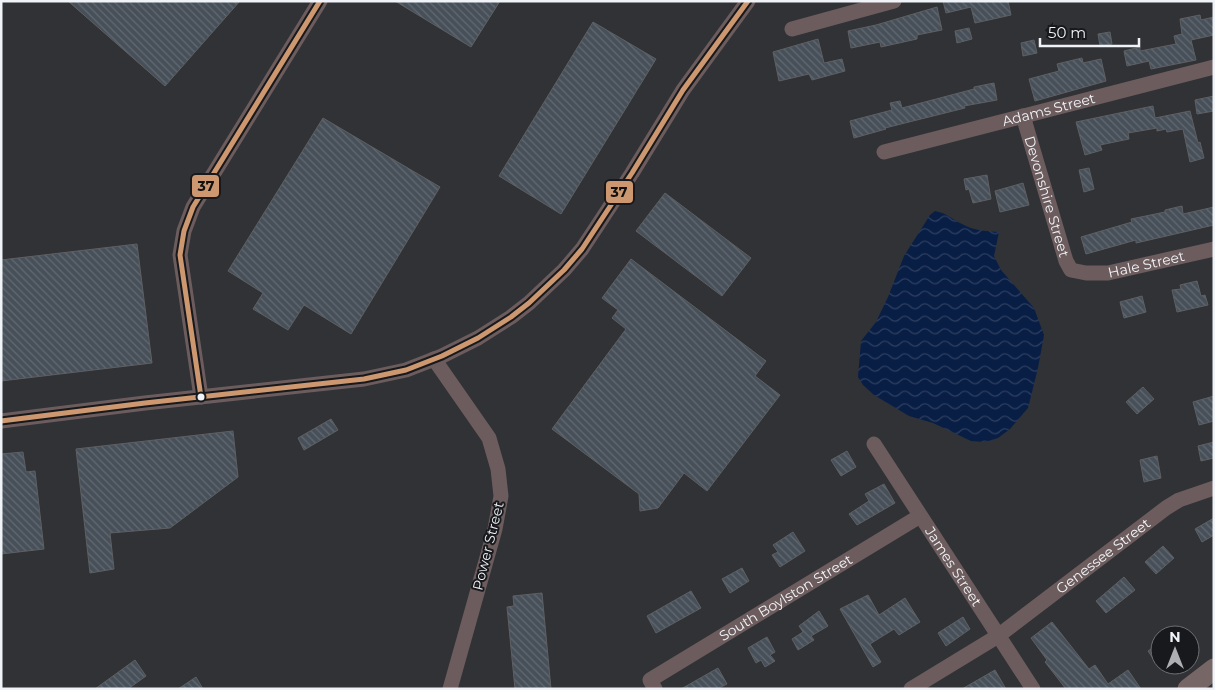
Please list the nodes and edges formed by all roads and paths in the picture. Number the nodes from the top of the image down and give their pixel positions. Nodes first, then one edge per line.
1 (320, 1) edge
2 (748, 1) edge
3 (894, 1) edge
4 (792, 29) dead end
5 (1214, 67) edge
6 (1023, 116) junction
7 (884, 152) dead end
8 (1214, 249) edge
9 (1076, 271) joint
10 (434, 359) junction
11 (201, 397) junction
12 (1, 421) edge
13 (874, 444) dead end
14 (1214, 488) edge
15 (920, 516) junction
16 (998, 636) junction
17 (1214, 669) edge
18 (652, 684) edge
19 (450, 689) edge
20 (911, 689) edge
21 (1033, 689) edge
22 (1188, 689) edge

1 - 11 street
2 - 10 street
3 - 4 street
5 - 6 street, Adams Street
6 - 7 street, Adams Street
6 - 9 street, Devonshire Street
8 - 9 street, Hale Street
10 - 11 street
10 - 19 street, Power Street
11 - 12 street
13 - 15 street, James Street
14 - 16 street, Genessee Street
15 - 16 street, James Street
15 - 18 street, South Boylston Street
16 - 20 street, Genessee Street
16 - 21 street, James Street
17 - 22 main road

